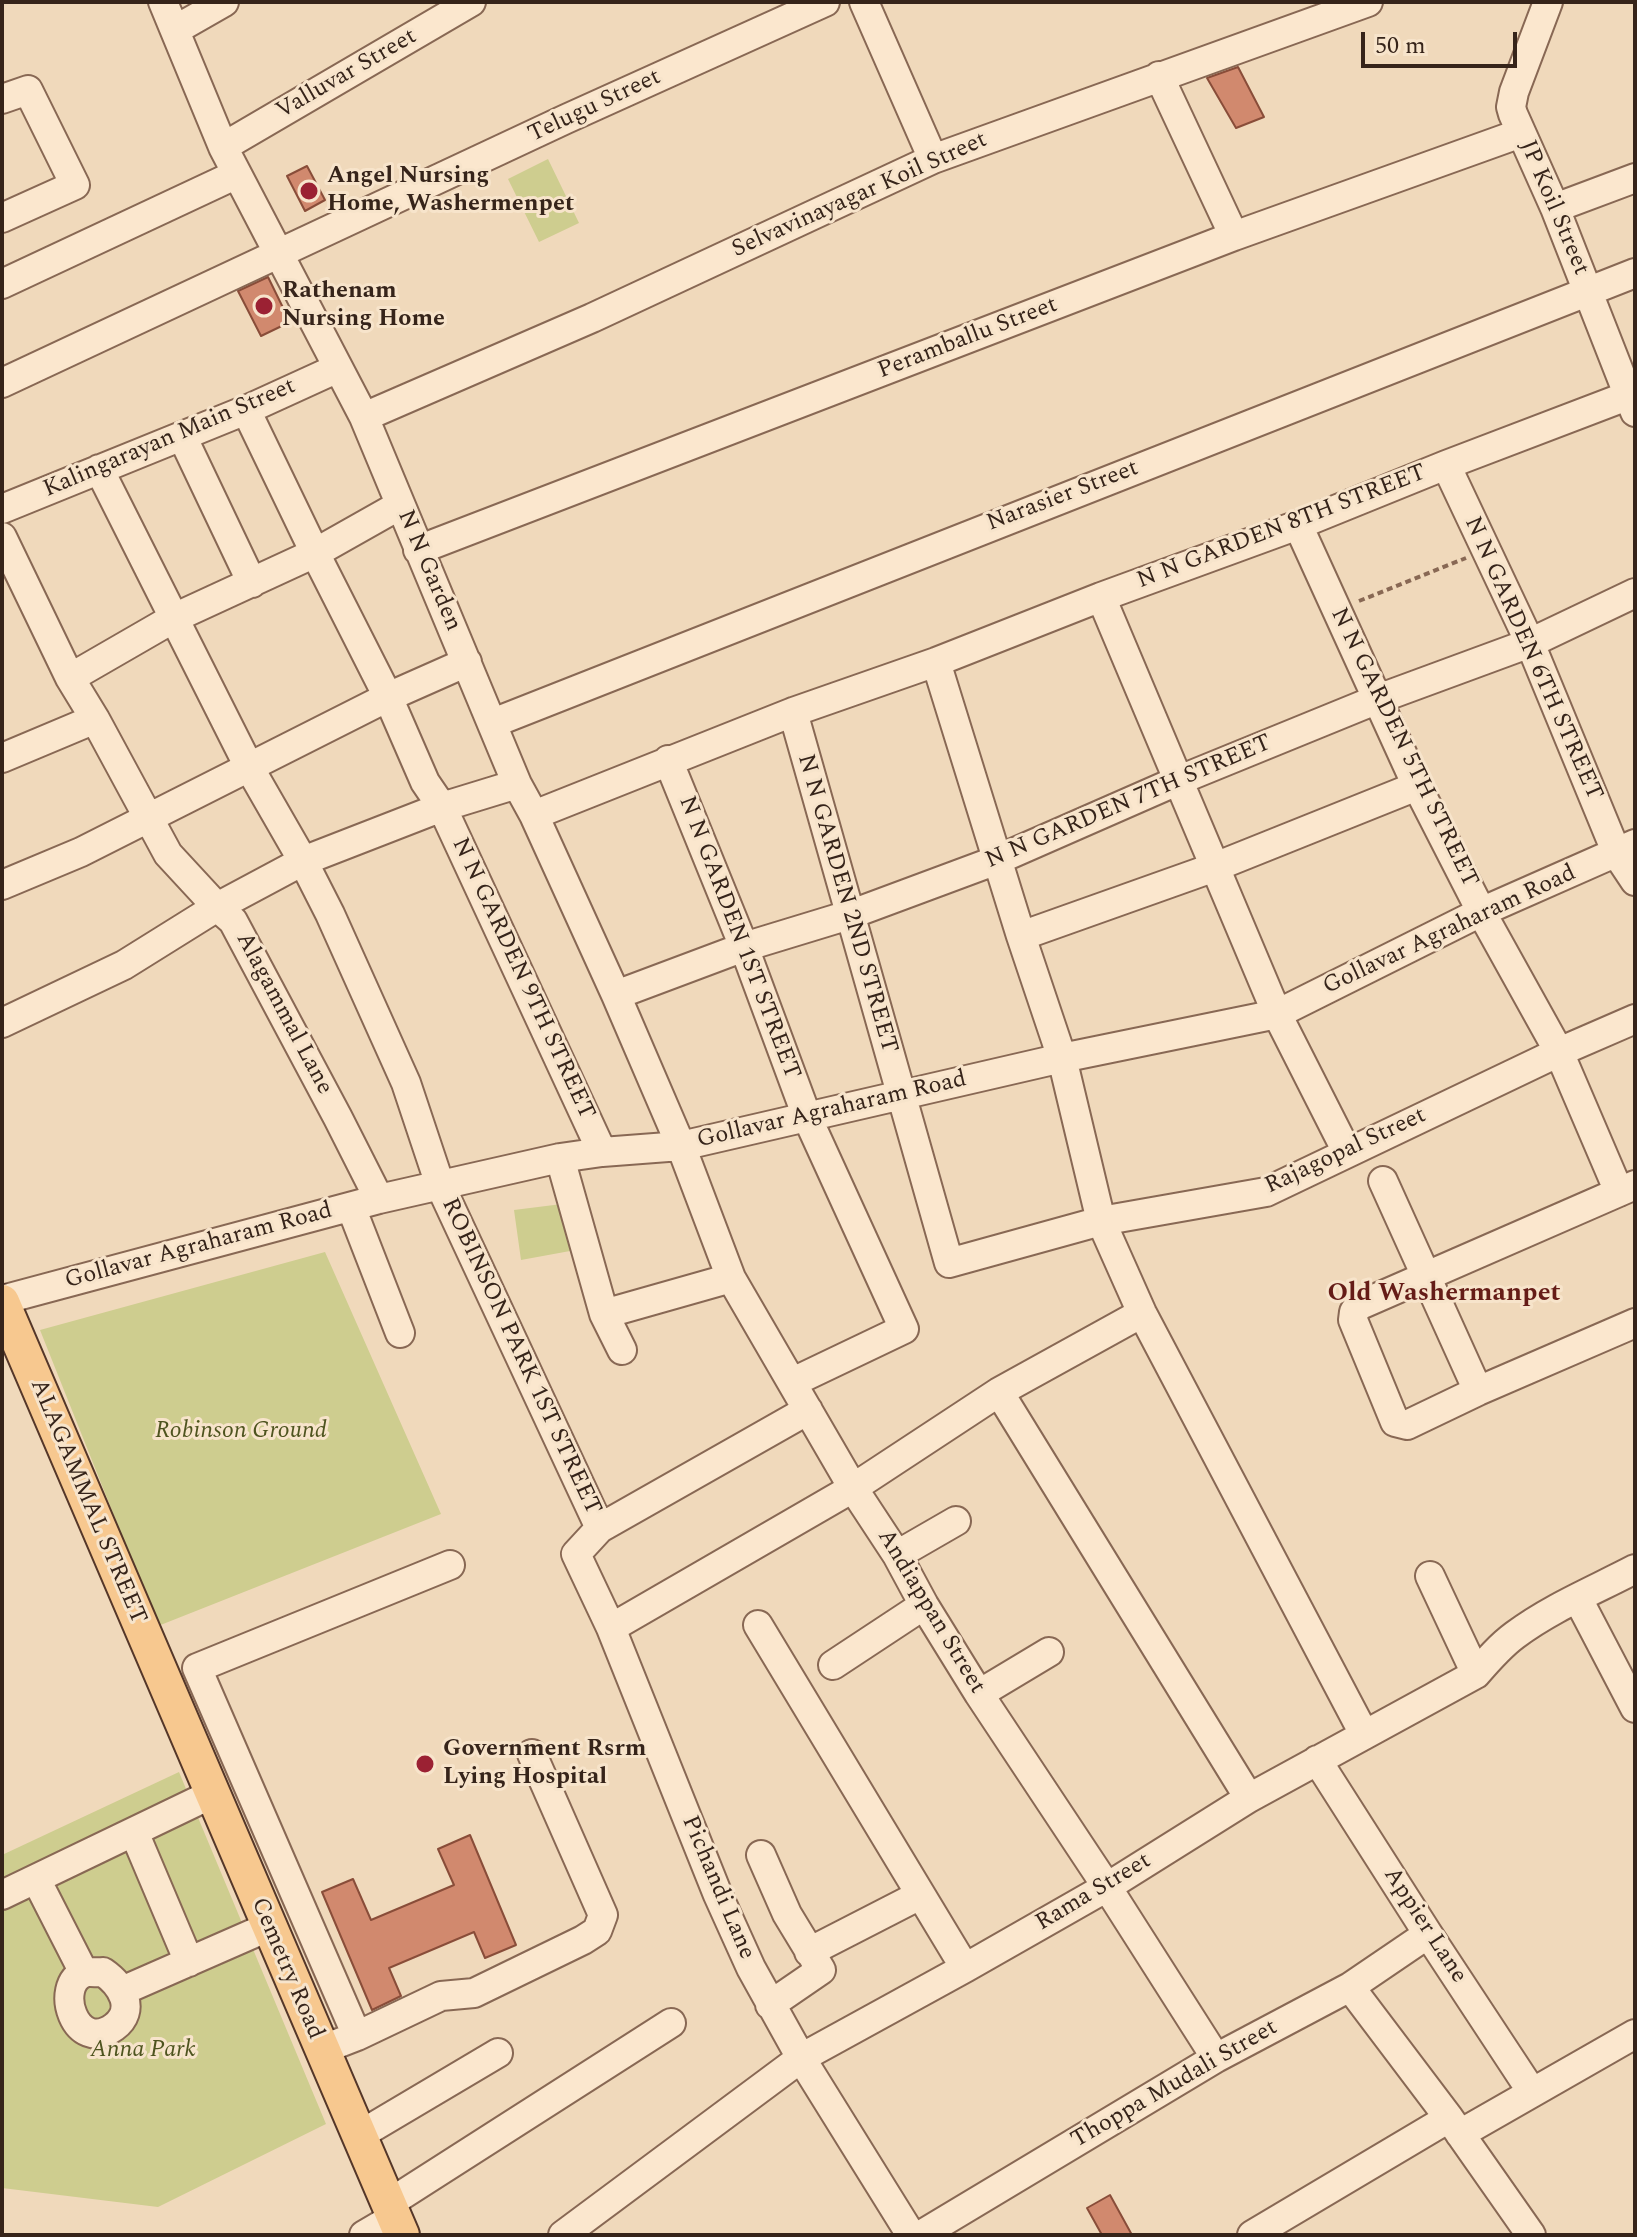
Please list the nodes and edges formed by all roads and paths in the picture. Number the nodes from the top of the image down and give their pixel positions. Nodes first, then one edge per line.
1 (163, 2) edge
2 (224, 2) edge
3 (471, 2) edge
4 (825, 2) edge
5 (864, 2) edge
6 (1368, 2) edge
7 (1548, 2) edge
8 (175, 30) junction
9 (1159, 76) junction
10 (2, 99) edge
11 (1521, 133) junction
12 (223, 147) junction
13 (933, 159) junction
14 (237, 174) junction
15 (1635, 178) edge
16 (1555, 208) junction
17 (2, 218) edge
18 (1234, 236) junction
19 (280, 255) junction
20 (1635, 273) edge
21 (2, 284) edge
22 (1588, 291) junction
23 (338, 368) junction
24 (2, 383) edge
25 (1631, 404) edge
26 (246, 410) junction
27 (364, 417) junction
28 (182, 436) junction
29 (1446, 465) junction
30 (99, 469) junction
31 (400, 505) junction
32 (2, 509) edge
33 (1298, 525) junction
34 (2, 537) edge
35 (418, 550) junction
36 (1487, 550) junction
37 (315, 553) junction
38 (252, 583) junction
39 (1635, 593) edge
40 (1101, 597) junction
41 (1337, 610) junction
42 (174, 618) junction
43 (1530, 643) junction
44 (467, 662) junction
45 (936, 662) junction
46 (70, 678) junction
47 (388, 697) junction
48 (1378, 699) junction
49 (793, 712) junction
50 (95, 719) junction
51 (493, 723) junction
52 (2, 758) edge
53 (668, 760) junction
54 (249, 767) junction
55 (1177, 781) junction
56 (517, 784) junction
57 (1417, 786) junction
58 (442, 807) junction
59 (534, 815) junction
60 (149, 818) junction
61 (1626, 849) edge
62 (997, 860) junction
63 (303, 861) junction
64 (1215, 867) junction
65 (1635, 881) edge
66 (2, 885) edge
67 (217, 907) junction
68 (1481, 912) junction
69 (849, 915) junction
70 (1021, 936) junction
71 (744, 947) junction
72 (616, 995) junction
73 (1277, 1014) junction
74 (1635, 1019) edge
75 (2, 1023) edge
76 (1559, 1052) junction
77 (1062, 1058) junction
78 (900, 1097) junction
79 (807, 1117) junction
80 (681, 1146) junction
81 (602, 1152) junction
82 (1347, 1152) junction
83 (560, 1158) junction
84 (1383, 1181) dead end
85 (440, 1185) junction
86 (1627, 1189) edge
87 (379, 1199) junction
88 (351, 1207) junction
89 (1101, 1221) junction
90 (949, 1263) joint
91 (1427, 1276) junction
92 (731, 1278) junction
93 (2, 1301) edge
94 (1142, 1313) junction
95 (604, 1314) junction
96 (1635, 1323) edge
97 (400, 1333) dead end
98 (622, 1350) dead end
99 (793, 1382) junction
100 (1478, 1391) junction
101 (999, 1392) junction
102 (808, 1410) junction
103 (853, 1488) junction
104 (956, 1521) dead end
105 (600, 1528) junction
106 (897, 1555) junction
107 (450, 1565) dead end
108 (1635, 1569) edge
109 (1430, 1576) dead end
110 (1578, 1599) junction
111 (924, 1605) junction
112 (758, 1625) dead end
113 (611, 1628) junction
114 (1049, 1652) dead end
115 (833, 1665) dead end
116 (197, 1668) junction
117 (1476, 1674) junction
118 (168, 1692) junction
119 (979, 1694) junction
120 (1632, 1696) edge
121 (1364, 1734) junction
122 (532, 1754) dead end
123 (1317, 1760) junction
124 (212, 1794) junction
125 (1249, 1798) junction
126 (134, 1832) junction
127 (761, 1855) dead end
128 (36, 1879) junction
129 (1107, 1887) junction
130 (2, 1895) edge
131 (920, 1895) junction
132 (268, 1927) junction
133 (1428, 1934) junction
134 (809, 1952) junction
135 (189, 1962) junction
136 (965, 1968) junction
137 (84, 1973) junction
138 (1350, 1987) junction
139 (122, 1991) junction
140 (770, 2005) junction
141 (671, 2023) dead end
142 (1635, 2034) edge
143 (357, 2036) junction
144 (321, 2050) junction
145 (498, 2053) dead end
146 (801, 2058) junction
147 (1216, 2058) junction
148 (1532, 2092) junction
149 (1455, 2126) junction
150 (358, 2136) junction
151 (394, 2219) edge
152 (364, 2235) edge
153 (563, 2235) edge
154 (911, 2235) edge
155 (921, 2235) edge
156 (1252, 2235) edge
157 (1531, 2235) edge

1 - 8 street, N N Garden
2 - 8 street
3 - 12 street, Valluvar Street
4 - 19 street, Telugu Street
5 - 13 street
6 - 9 street, Selvavinayagar Koil Street
7 - 11 street, JP Koil Street
8 - 12 street, N N Garden
9 - 13 street, Selvavinayagar Koil Street
9 - 18 street
10 - 17 street
11 - 16 street, JP Koil Street
11 - 18 street, Peramballu Street
12 - 14 street, N N Garden
13 - 27 street, Selvavinayagar Koil Street
14 - 19 street, N N Garden
14 - 21 street
15 - 16 street
16 - 22 street, JP Koil Street
18 - 35 street, Peramballu Street
19 - 23 street, N N Garden
19 - 24 street, Telugu Street
20 - 22 street, Narasier Street
22 - 25 street, JP Koil Street
22 - 51 street, Narasier Street
23 - 26 street, Kalingarayan Main Street
23 - 27 street, N N Garden
25 - 29 street, N N GARDEN 8TH STREET
26 - 28 street, Kalingarayan Main Street
26 - 37 street, N N GARDEN 9TH STREET
27 - 31 street, N N Garden
28 - 30 street, Kalingarayan Main Street
28 - 38 street
29 - 33 street, N N GARDEN 8TH STREET
29 - 36 street, N N GARDEN 6TH STREET
30 - 32 street, Kalingarayan Main Street
30 - 42 street, ROBINSON PARK 1ST STREET
31 - 35 street, N N Garden
31 - 37 street
33 - 40 street, N N GARDEN 8TH STREET
33 - 41 street, N N GARDEN 5TH STREET
34 - 46 street, Alagammal Lane
35 - 44 street, N N Garden
36 - 41 path
36 - 43 street, N N GARDEN 6TH STREET
37 - 38 street
37 - 47 street, N N GARDEN 9TH STREET
38 - 42 street
39 - 43 street, N N GARDEN 7TH STREET
40 - 45 street, N N GARDEN 8TH STREET
40 - 55 street
41 - 48 street, N N GARDEN 5TH STREET
42 - 46 street
42 - 54 street, ROBINSON PARK 1ST STREET
43 - 48 street, N N GARDEN 7TH STREET
43 - 61 street, N N GARDEN 6TH STREET
44 - 47 street
44 - 51 street, N N Garden
45 - 49 street, N N GARDEN 8TH STREET
45 - 62 street
46 - 50 street, Alagammal Lane
47 - 54 street
47 - 58 street, N N GARDEN 9TH STREET
48 - 55 street, N N GARDEN 7TH STREET
48 - 57 street, N N GARDEN 5TH STREET
49 - 53 street, N N GARDEN 8TH STREET
49 - 69 street, N N GARDEN 2ND STREET
50 - 52 street
50 - 60 street, Alagammal Lane
51 - 56 street, N N Garden
53 - 59 street, N N GARDEN 8TH STREET
53 - 71 street, N N GARDEN 1ST STREET
54 - 60 street
54 - 63 street, ROBINSON PARK 1ST STREET
55 - 62 street, N N GARDEN 7TH STREET
55 - 64 street
56 - 58 street
56 - 59 street, N N Garden
57 - 64 street
57 - 68 street, N N GARDEN 5TH STREET
58 - 63 street
58 - 81 street, N N GARDEN 9TH STREET
59 - 72 street, N N Garden
60 - 66 street
60 - 67 street, Alagammal Lane
61 - 65 street, N N GARDEN 6TH STREET
61 - 68 street, Gollavar Agraharam Road
62 - 69 street, N N GARDEN 7TH STREET
62 - 70 street
63 - 67 street
63 - 85 street, ROBINSON PARK 1ST STREET
64 - 70 street
64 - 73 street
67 - 75 street
67 - 87 street, Alagammal Lane
68 - 73 street, Gollavar Agraharam Road
68 - 76 street, N N GARDEN 5TH STREET
69 - 71 street, N N GARDEN 7TH STREET
69 - 78 street, N N GARDEN 2ND STREET
70 - 77 street
71 - 72 street, N N GARDEN 7TH STREET
71 - 79 street, N N GARDEN 1ST STREET
72 - 80 street, N N Garden
73 - 77 street, Gollavar Agraharam Road
73 - 82 street
74 - 76 street, Rajagopal Street
76 - 82 street, Rajagopal Street
76 - 86 street, N N GARDEN 5TH STREET
77 - 78 street, Gollavar Agraharam Road
77 - 89 street
78 - 79 street, Gollavar Agraharam Road
78 - 90 street, N N GARDEN 2ND STREET
79 - 80 street, Gollavar Agraharam Road
79 - 99 street, N N GARDEN 1ST STREET
80 - 81 street, Gollavar Agraharam Road
80 - 92 street, Andiappan Street
81 - 83 street, Gollavar Agraharam Road
82 - 89 street, Rajagopal Street
83 - 85 street, Gollavar Agraharam Road
83 - 95 street
84 - 91 street
85 - 87 street, Gollavar Agraharam Road
85 - 105 street, ROBINSON PARK 1ST STREET
86 - 91 street
87 - 88 street, Gollavar Agraharam Road
88 - 93 street, Gollavar Agraharam Road
88 - 97 street
89 - 90 street, Rajagopal Street
89 - 94 street
91 - 100 street
91 - 100 street
92 - 95 street
92 - 99 street, Andiappan Street
93 - 118 main road, ALAGAMMAL STREET
94 - 101 street
94 - 121 street
95 - 98 street
96 - 100 street
99 - 102 street, Andiappan Street
101 - 103 street
101 - 125 street
102 - 103 street, Andiappan Street
102 - 105 street
103 - 106 street, Andiappan Street
103 - 113 street
104 - 106 street
105 - 113 street, Pichandi Lane
106 - 111 street, Andiappan Street
107 - 116 street
108 - 110 street, Rama Street
109 - 117 street
110 - 117 street, Rama Street
110 - 120 street
111 - 115 street
111 - 119 street, Andiappan Street
112 - 131 street
113 - 140 street, Pichandi Lane
114 - 119 street
116 - 118 street
116 - 143 street
117 - 121 street, Rama Street
118 - 124 main road, Cemetry Road
119 - 129 street, Andiappan Street
121 - 123 street, Rama Street
122 - 143 street
123 - 125 street, Rama Street
123 - 133 street, Appier Lane
124 - 126 street
124 - 132 main road, Cemetry Road
125 - 129 street, Rama Street
126 - 128 street
126 - 135 street
127 - 134 street
128 - 130 street
128 - 137 street
129 - 136 street, Rama Street
129 - 147 street, Andiappan Street
131 - 134 street
131 - 136 street
132 - 135 street
132 - 144 main road, Cemetry Road
133 - 138 street, Thoppa Mudali Street
133 - 148 street, Appier Lane
134 - 140 street
135 - 139 street
136 - 146 street, Rama Street
137 - 139 street
137 - 139 street
138 - 147 street, Thoppa Mudali Street
138 - 149 street
140 - 146 street, Pichandi Lane
141 - 151 street
142 - 148 street
143 - 144 street
144 - 150 main road, Cemetry Road
145 - 150 street
146 - 153 street, Rama Street
146 - 154 street, Pichandi Lane
147 - 155 street, Thoppa Mudali Street
148 - 149 street
149 - 156 street
149 - 157 street
150 - 151 main road, Cemetry Road
151 - 152 street

